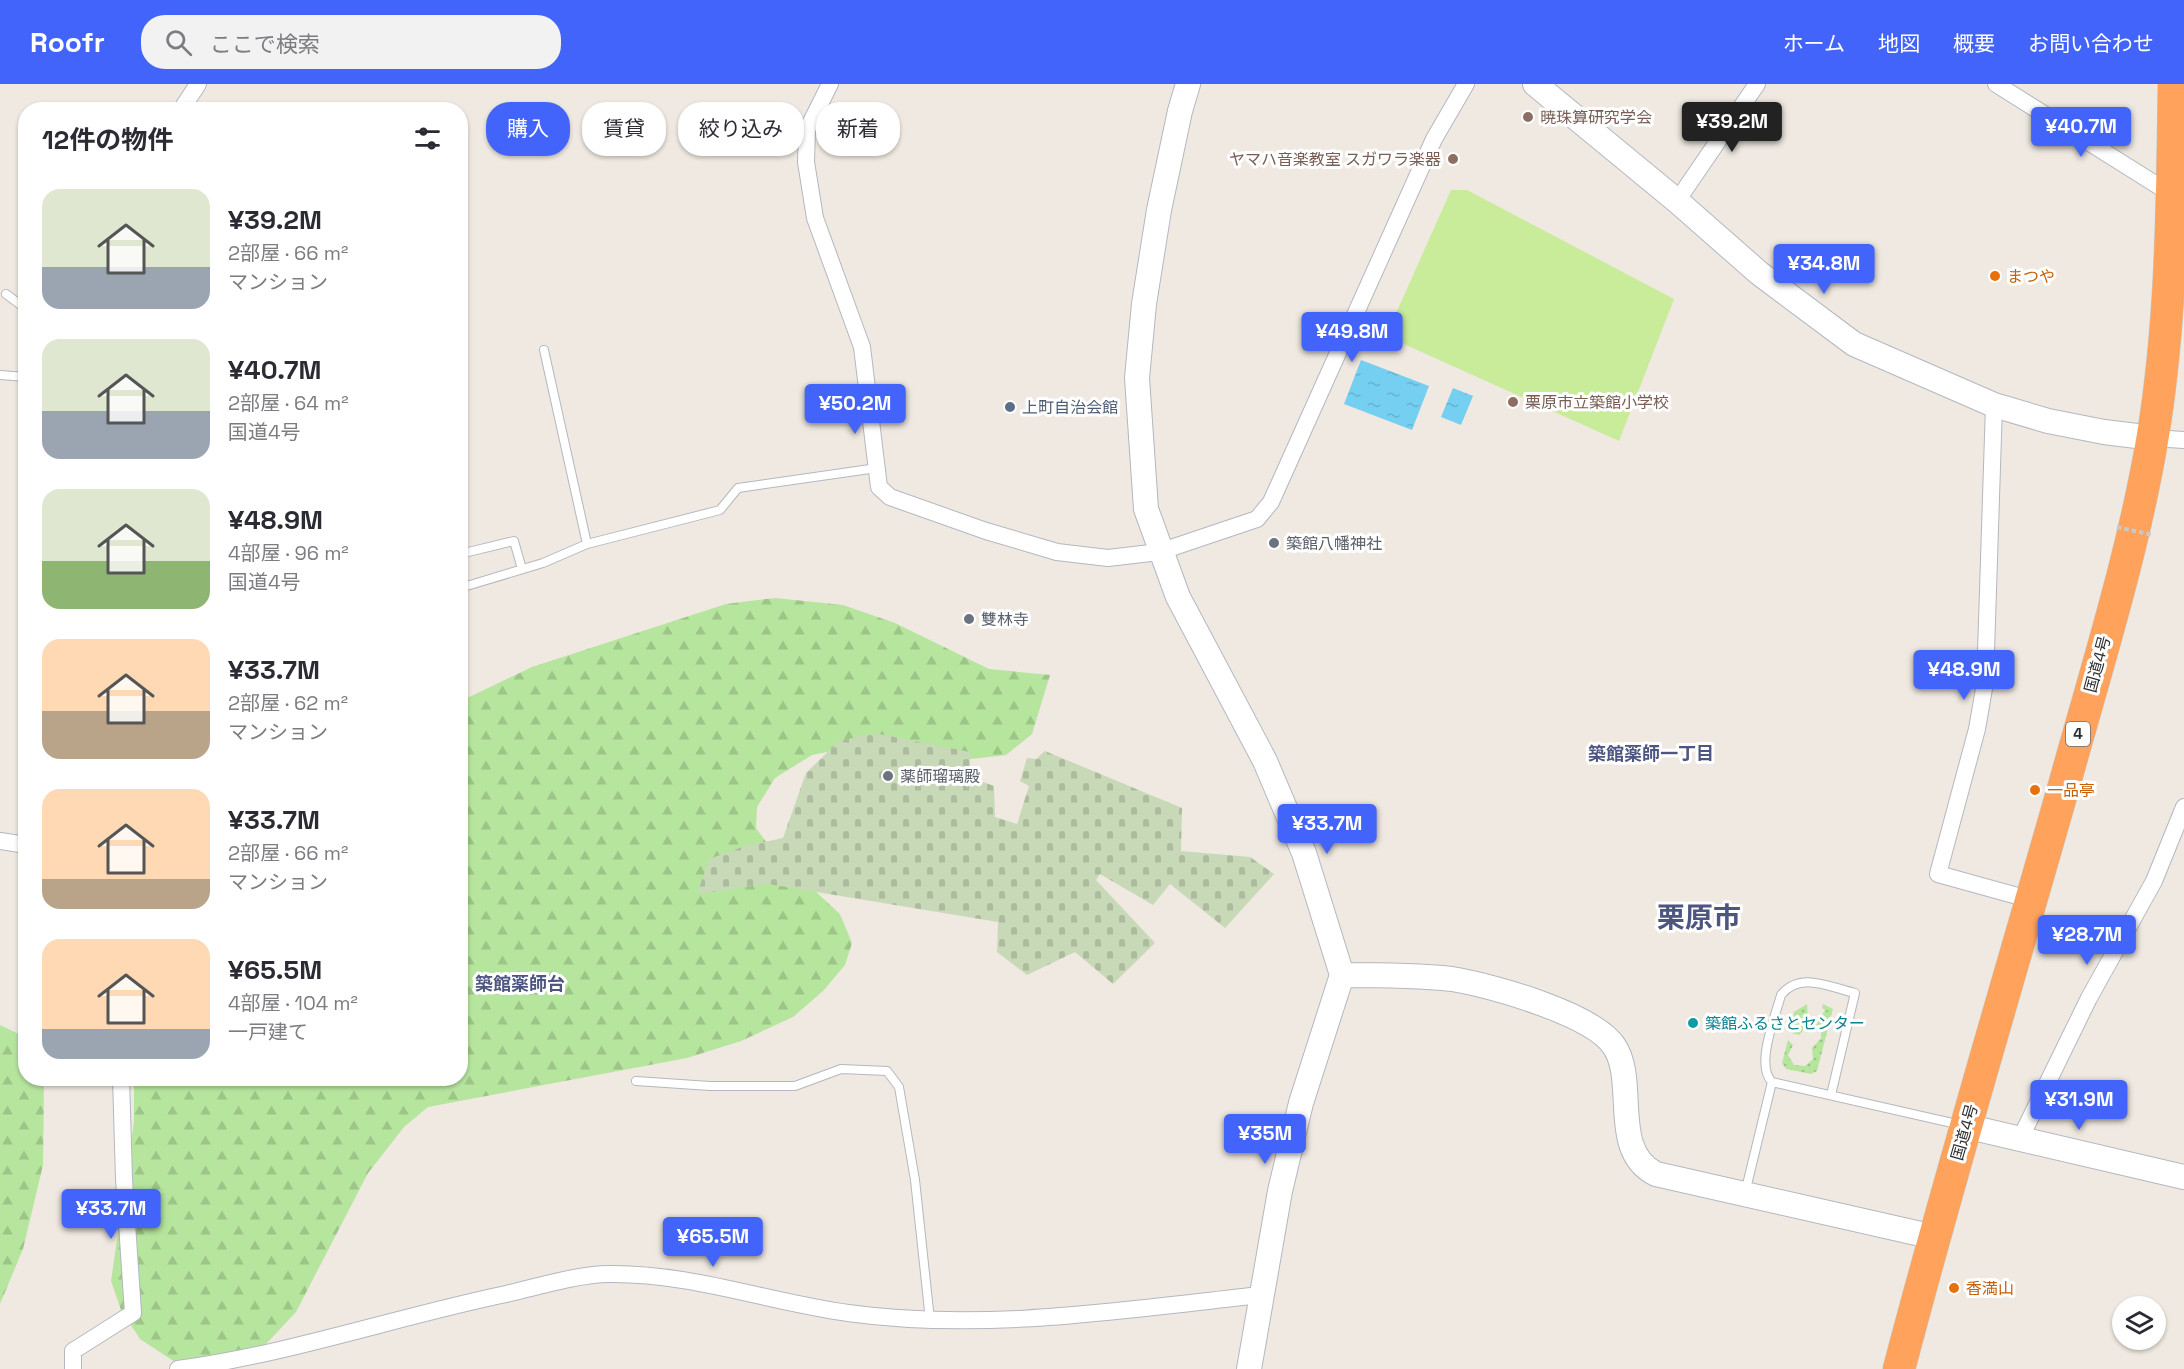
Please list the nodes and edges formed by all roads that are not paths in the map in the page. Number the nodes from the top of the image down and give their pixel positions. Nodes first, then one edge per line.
1 (198, 84) edge
2 (830, 84) edge
3 (1188, 84) edge
4 (1466, 84) edge
5 (1534, 84) edge
6 (1757, 84) edge
7 (1996, 84) edge
8 (2174, 84) edge
9 (186, 102) edge
10 (2178, 198) edge
11 (1677, 201) junction
12 (6, 294) dead end
13 (18, 303) edge
14 (544, 350) dead end
15 (0, 375) edge
16 (18, 376) edge
17 (1994, 405) junction
18 (2152, 438) junction
19 (2184, 440) edge
20 (877, 468) junction
21 (586, 544) junction
22 (468, 552) edge
23 (1159, 552) junction
24 (522, 569) junction
25 (468, 586) edge
26 (2184, 807) edge
27 (0, 841) edge
28 (18, 844) edge
29 (2032, 900) junction
30 (1342, 975) junction
31 (636, 1081) dead end
32 (1772, 1082) junction
33 (121, 1086) edge
34 (1831, 1095) junction
35 (1965, 1126) junction
36 (2020, 1139) junction
37 (2184, 1177) edge
38 (1744, 1194) junction
39 (1934, 1238) junction
40 (1260, 1295) junction
41 (930, 1320) junction
42 (73, 1369) edge
43 (178, 1369) edge
44 (1249, 1369) edge
45 (1899, 1369) edge

1 - 9 street
2 - 20 street
3 - 23 street
4 - 23 street
5 - 11 street
6 - 11 street
7 - 10 street
8 - 10 highway, 国道4号 / 4
10 - 18 highway, 国道4号 / 4
11 - 17 street
12 - 13 lane
14 - 21 lane
15 - 16 lane
17 - 18 street
17 - 29 street
18 - 19 street
18 - 29 highway, 国道4号 / 4
20 - 21 lane
20 - 23 street
21 - 24 lane
22 - 24 lane
23 - 30 street
24 - 25 lane
26 - 36 street
27 - 28 street
29 - 35 highway, 国道4号 / 4
30 - 38 street
30 - 40 street
31 - 41 lane
32 - 34 lane
32 - 34 lane
32 - 38 lane
33 - 42 street
34 - 35 lane
35 - 36 street
35 - 39 highway, 国道4号 / 4
36 - 37 street
38 - 39 street
39 - 45 highway, 国道4号 / 4
40 - 41 street
40 - 44 street
41 - 43 street

